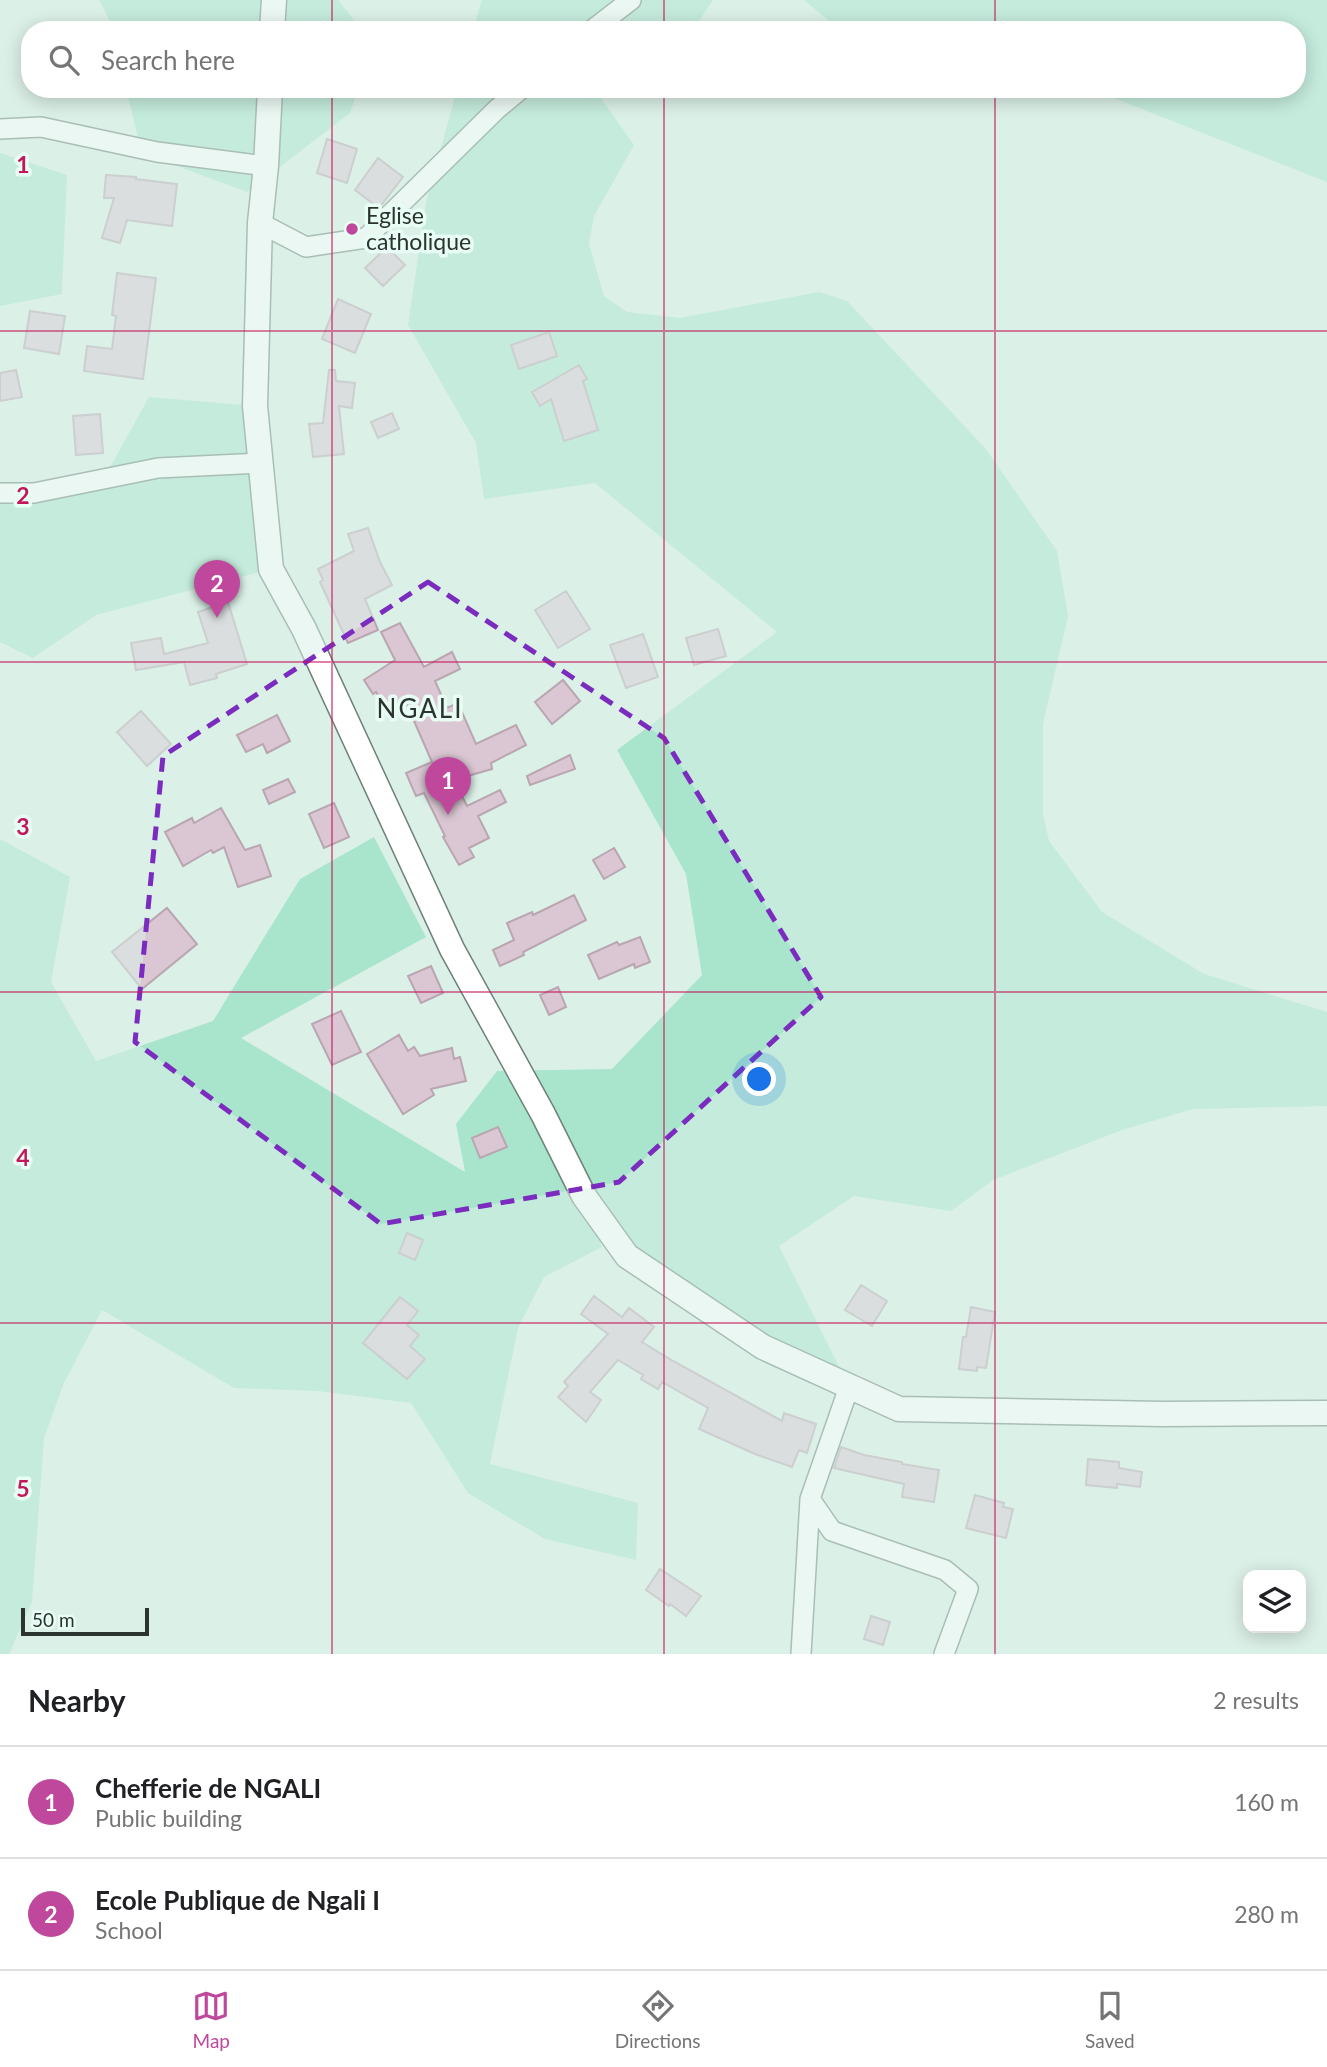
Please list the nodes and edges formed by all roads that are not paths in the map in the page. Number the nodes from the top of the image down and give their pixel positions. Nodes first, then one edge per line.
1 (274, 0) edge
2 (631, 0) edge
3 (273, 21) edge
4 (604, 21) edge
5 (270, 98) edge
6 (510, 98) edge
7 (0, 129) edge
8 (266, 166) junction
9 (260, 223) junction
10 (260, 463) junction
11 (0, 493) edge
12 (849, 1387) junction
13 (1327, 1413) edge
14 (810, 1499) junction
15 (801, 1654) edge
16 (944, 1654) edge

1 - 3 street
2 - 4 street
5 - 8 street
6 - 9 street
7 - 8 street
8 - 9 street
9 - 10 street
10 - 11 street
10 - 12 street
12 - 13 street
12 - 14 street
14 - 15 street
14 - 16 street

